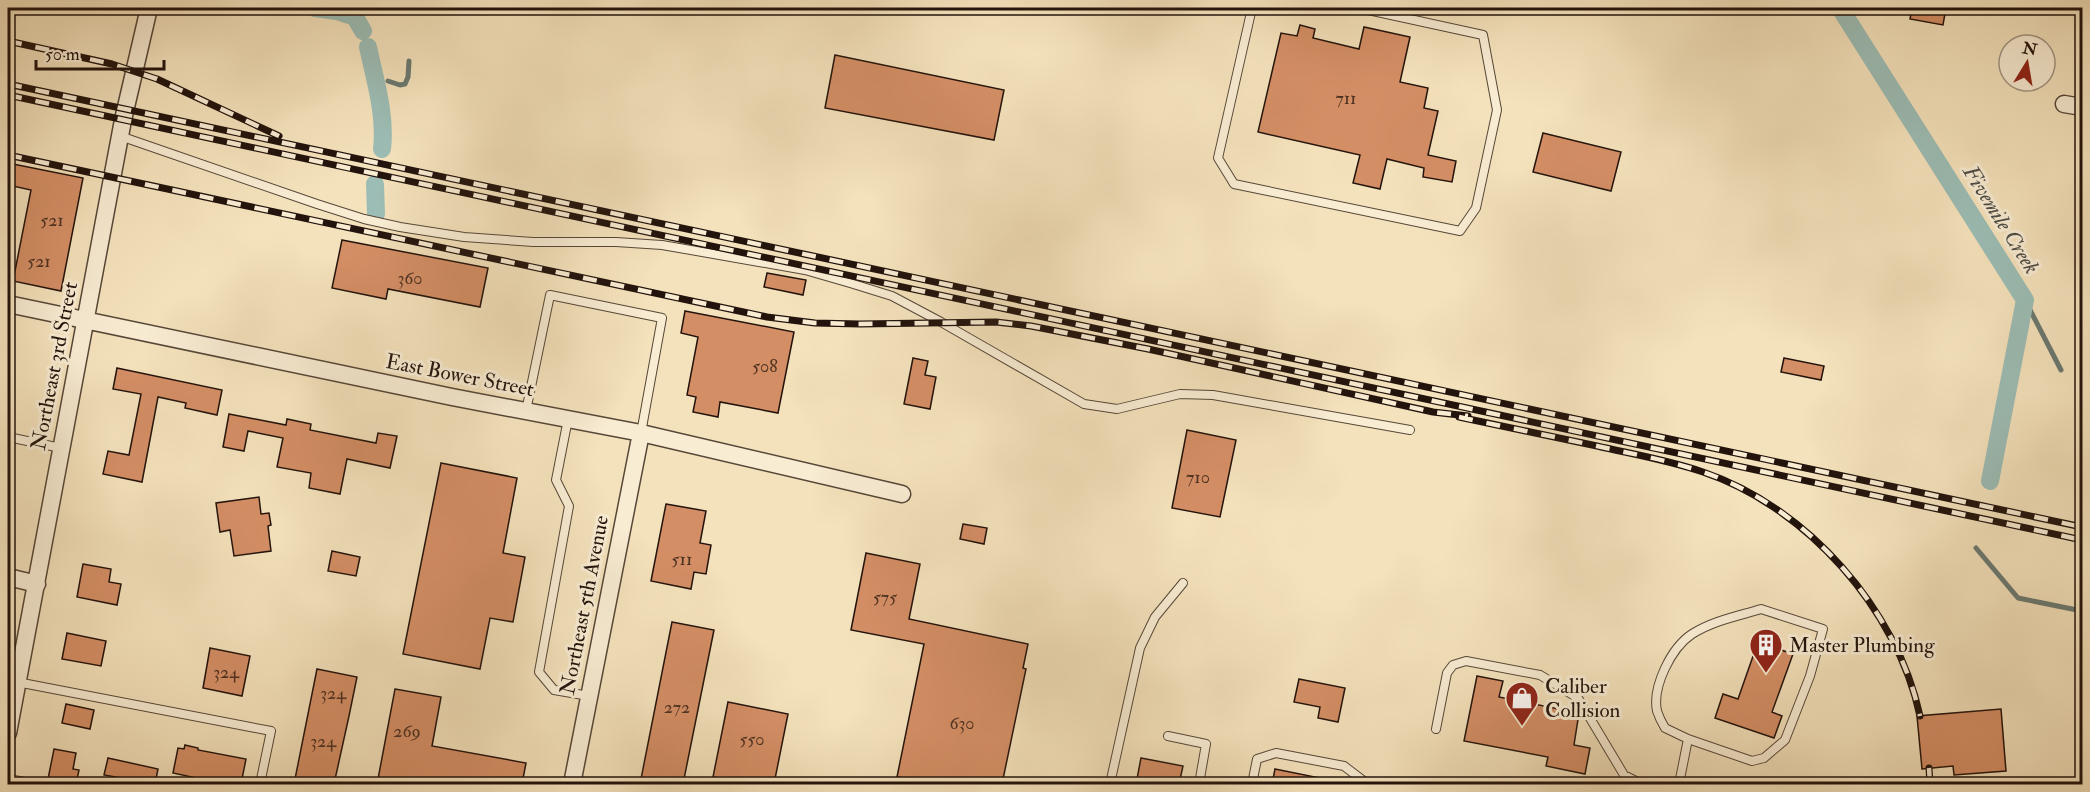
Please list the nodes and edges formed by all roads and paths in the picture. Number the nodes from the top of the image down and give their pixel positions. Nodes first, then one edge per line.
1 (149, 8) edge
2 (1252, 8) edge
3 (1359, 8) edge
4 (2064, 104) dead end
5 (2082, 107) edge
6 (2082, 134) edge
7 (120, 136) junction
8 (2082, 162) edge
9 (8, 304) edge
10 (86, 320) junction
11 (526, 411) junction
12 (568, 419) junction
13 (1410, 430) dead end
14 (641, 434) junction
15 (8, 437) edge
16 (61, 448) junction
17 (902, 494) dead end
18 (8, 577) edge
19 (1183, 583) dead end
20 (36, 584) junction
21 (17, 681) junction
22 (589, 696) junction
23 (9, 713) edge
24 (1436, 729) dead end
25 (8, 733) edge
26 (1168, 736) dead end
27 (1688, 739) junction
28 (8, 779) edge
29 (2018, 782) dead end
30 (37, 784) edge
31 (260, 784) edge
32 (572, 784) edge
33 (1110, 784) edge
34 (1199, 784) edge
35 (1252, 784) edge
36 (1365, 784) edge
37 (1642, 784) edge
38 (1679, 784) edge
39 (2004, 784) edge

1 - 7 street, Northeast 3rd Street
2 - 3 lane
4 - 5 street
6 - 8 lane
7 - 10 street, Northeast 3rd Street
7 - 13 lane
9 - 10 street, East Bower Street
10 - 11 street, East Bower Street
10 - 16 street, Northeast 3rd Street
11 - 12 street, East Bower Street
11 - 14 lane
12 - 14 street, East Bower Street
12 - 22 lane
14 - 17 street, East Bower Street
14 - 22 street, Northeast 5th Avenue
15 - 16 lane
16 - 20 street, Northeast 3rd Street
18 - 20 street
19 - 33 lane
20 - 21 street, Northeast 3rd Street
21 - 23 street, Northeast 3rd Street
21 - 31 lane
22 - 32 street, Northeast 5th Avenue
23 - 25 street, Northeast 3rd Street
24 - 37 lane
26 - 34 lane
27 - 27 lane
27 - 38 lane
28 - 30 lane
29 - 39 lane
35 - 36 lane

